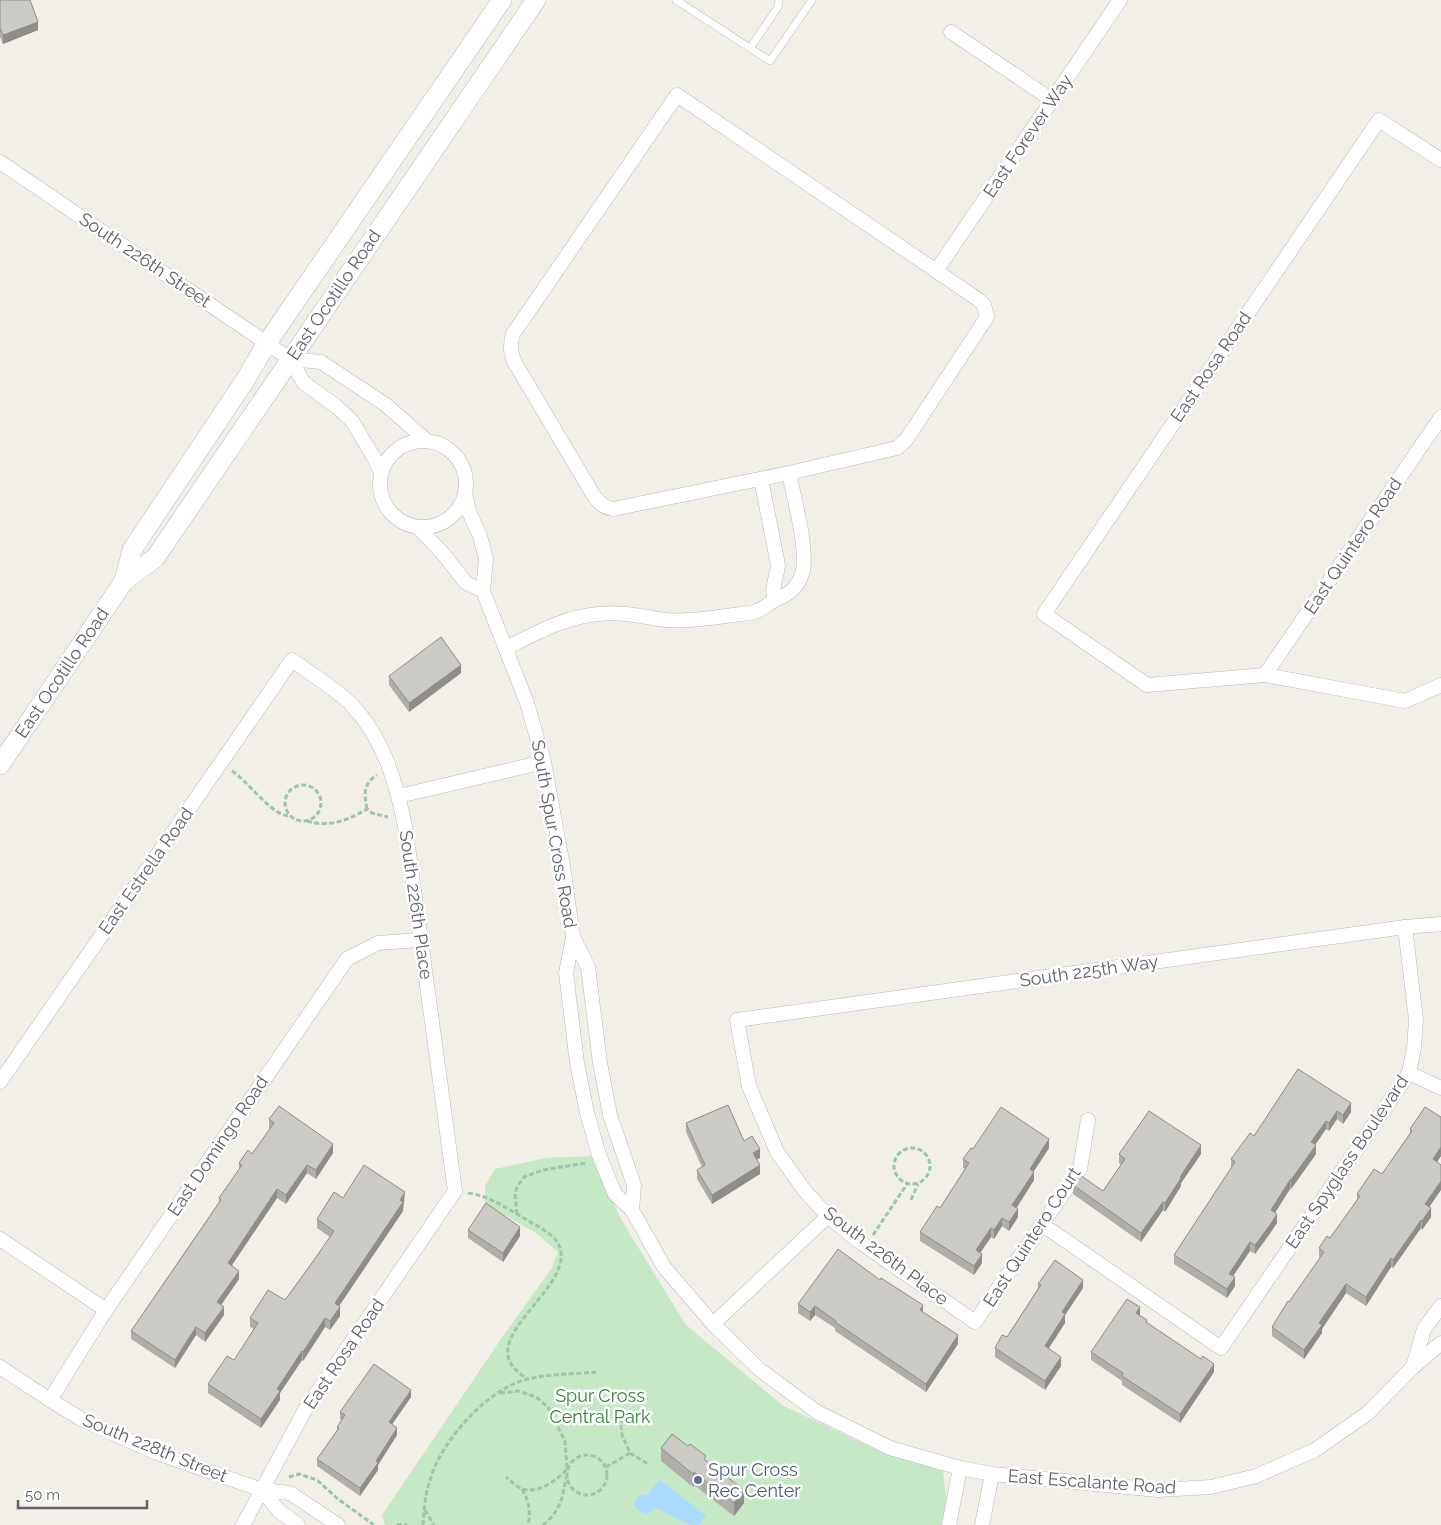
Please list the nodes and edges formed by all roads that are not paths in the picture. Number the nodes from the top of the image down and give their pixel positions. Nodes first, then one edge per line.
1 (502, 0) edge
2 (536, 0) edge
3 (676, 0) edge
4 (779, 0) edge
5 (812, 0) edge
6 (1120, 0) edge
7 (951, 32) dead end
8 (750, 48) junction
9 (1052, 100) junction
10 (1441, 160) edge
11 (0, 162) edge
12 (936, 271) junction
13 (267, 343) junction
14 (290, 359) junction
15 (1441, 417) edge
16 (427, 441) junction
17 (381, 472) junction
18 (789, 473) junction
19 (762, 479) junction
20 (466, 492) junction
21 (418, 527) junction
22 (124, 581) junction
23 (483, 591) junction
24 (775, 600) junction
25 (506, 648) junction
26 (292, 660) joint
27 (1265, 675) junction
28 (1441, 685) edge
29 (544, 762) junction
30 (0, 765) edge
31 (399, 796) junction
32 (1441, 924) edge
33 (1406, 928) junction
34 (573, 937) junction
35 (420, 940) junction
36 (737, 1020) joint
37 (1408, 1073) junction
38 (0, 1082) edge
39 (1441, 1088) edge
40 (1088, 1120) dead end
41 (456, 1191) joint
42 (632, 1210) junction
43 (828, 1216) junction
44 (1043, 1225) junction
45 (0, 1239) edge
46 (1441, 1306) edge
47 (106, 1310) junction
48 (975, 1322) joint
49 (713, 1324) junction
50 (1441, 1343) edge
51 (0, 1367) edge
52 (1412, 1368) junction
53 (50, 1400) junction
54 (960, 1468) junction
55 (974, 1471) joint
56 (992, 1474) junction
57 (262, 1490) junction
58 (243, 1525) edge
59 (298, 1525) edge
60 (338, 1525) edge
61 (949, 1525) edge
62 (982, 1525) edge

1 - 13 main road, East Ocotillo Road
2 - 14 main road, East Ocotillo Road
3 - 8 lane
4 - 8 lane
5 - 8 lane
6 - 9 street, East Forever Way
7 - 9 street
9 - 12 street, East Forever Way
10 - 27 street, East Rosa Road
11 - 13 street, South 226th Street
12 - 18 street
12 - 19 street
13 - 14 street, South 226th Street
13 - 22 main road, East Ocotillo Road
14 - 16 street, South Spur Cross Road
14 - 17 street
14 - 22 main road, East Ocotillo Road
15 - 27 street, East Quintero Road
16 - 17 street
16 - 20 street, South Spur Cross Road
17 - 21 street
18 - 19 street
18 - 24 street
19 - 24 street
20 - 21 street
20 - 23 street, South Spur Cross Road
21 - 23 street
22 - 30 main road, East Ocotillo Road
23 - 25 street, South Spur Cross Road
24 - 25 street
25 - 29 street, South Spur Cross Road
26 - 31 street, South 226th Place
26 - 38 street, East Estrella Road
27 - 28 street
29 - 31 street
29 - 34 street, South Spur Cross Road
31 - 35 street, South 226th Place
32 - 33 street, South 225th Way
33 - 36 street, South 225th Way
33 - 37 street, East Spyglass Boulevard
34 - 42 street, South Spur Cross Road
34 - 42 street, South Spur Cross Road
35 - 41 street, South 226th Place
35 - 47 street, East Domingo Road
36 - 43 street, South 226th Place
37 - 39 street
37 - 44 street, East Spyglass Boulevard
40 - 44 street, East Quintero Court
41 - 57 street, East Rosa Road
42 - 49 street, South Spur Cross Road
43 - 48 street, South 226th Place
43 - 49 street
44 - 48 street, East Quintero Court
45 - 47 street
46 - 52 street, East Escalante Road
47 - 53 street, East Domingo Road
49 - 54 street, South Spur Cross Road
50 - 52 street, East Escalante Road
51 - 53 street, South 228th Street
52 - 56 street, East Escalante Road
53 - 57 street, South 228th Street
54 - 55 street, South Spur Cross Road
54 - 61 street
55 - 56 street, East Escalante Road
56 - 62 street
57 - 58 street, East Rosa Road
57 - 59 street
57 - 60 street, South 228th Street

